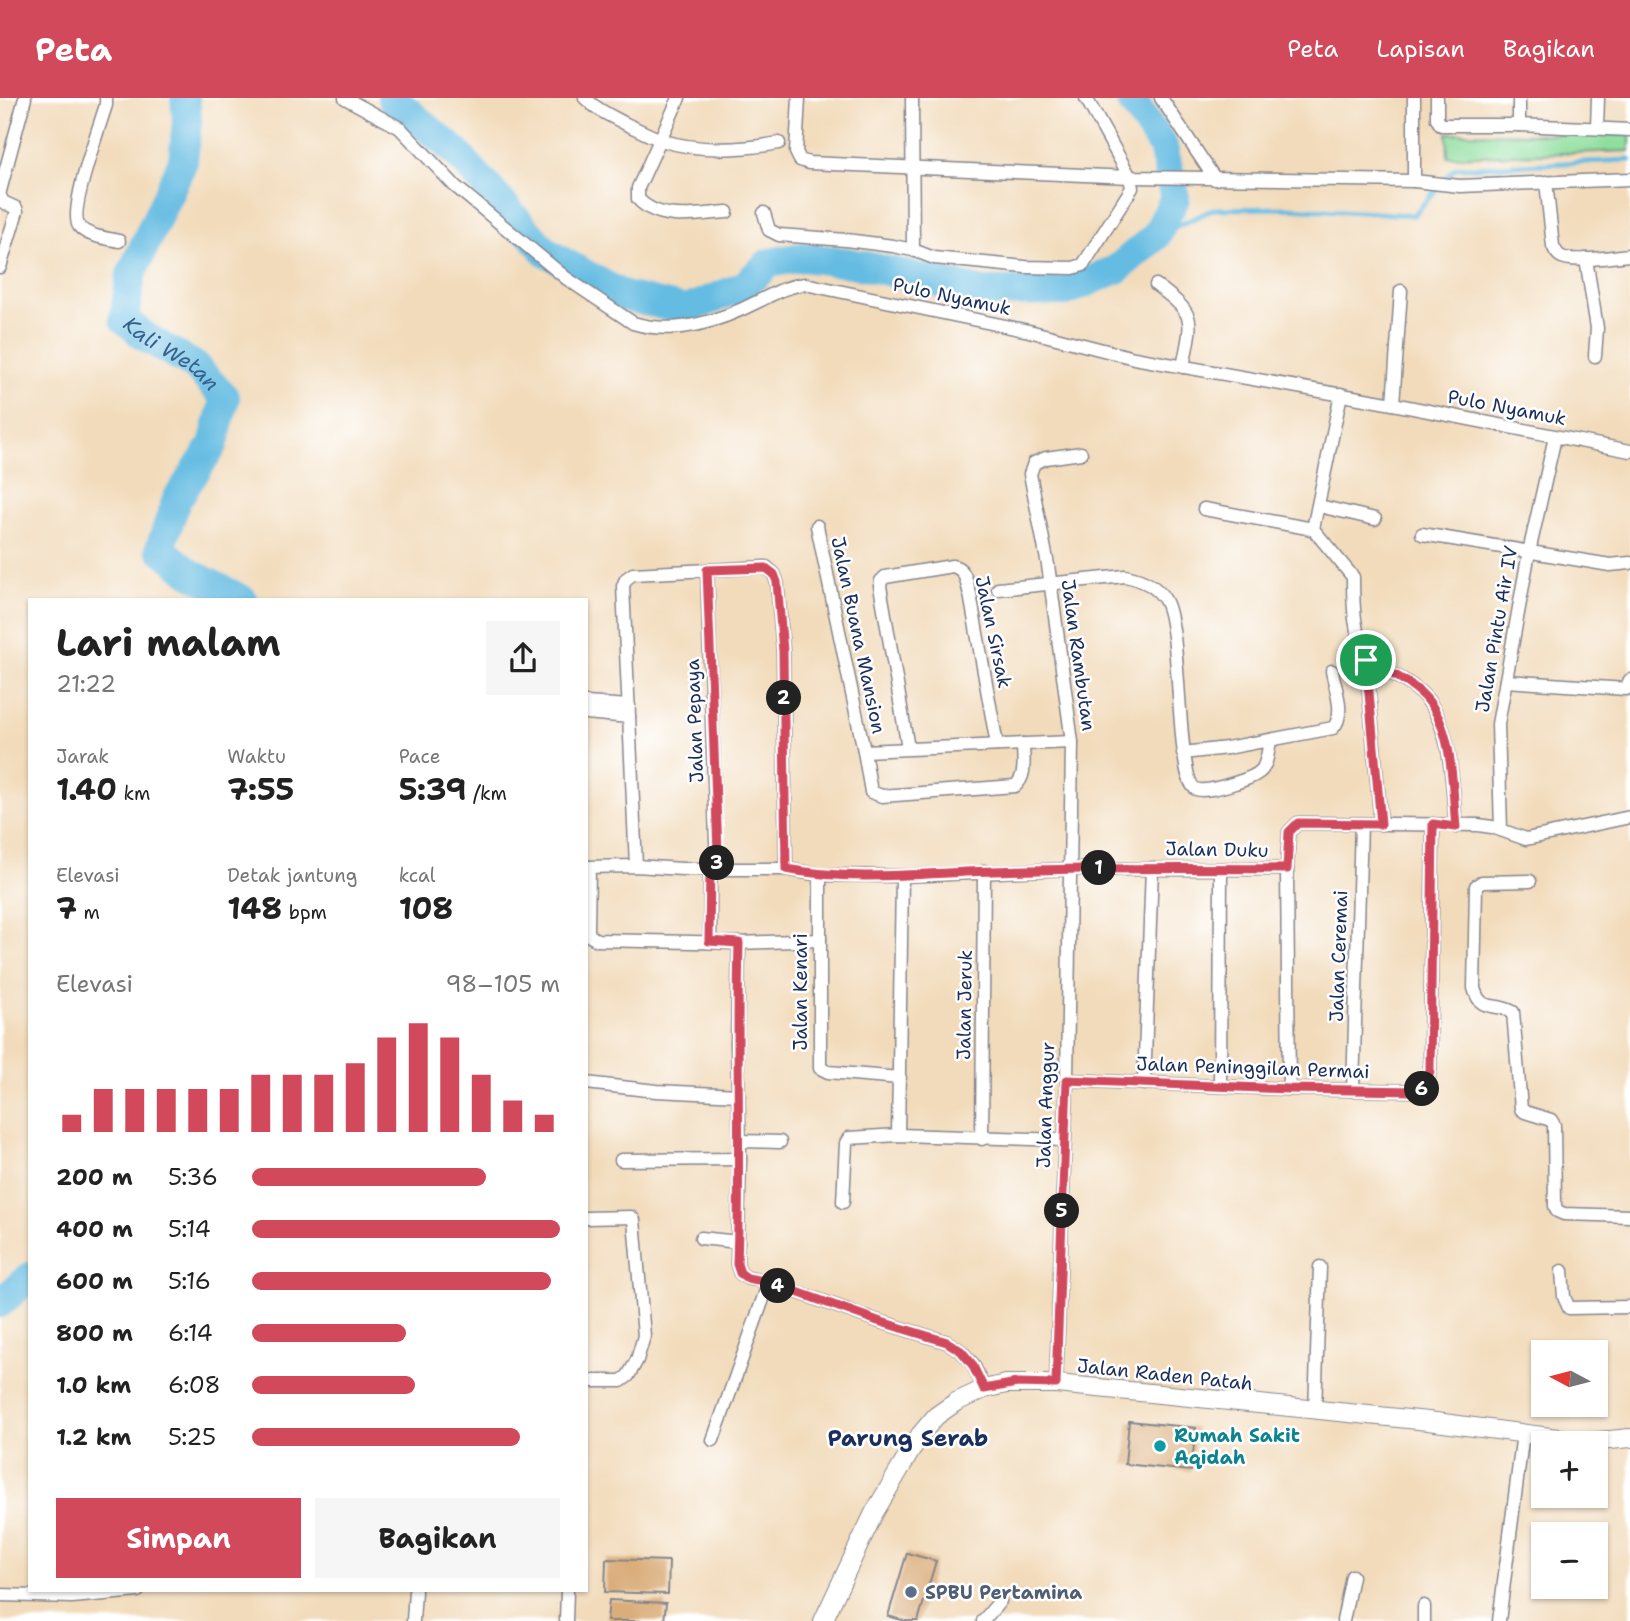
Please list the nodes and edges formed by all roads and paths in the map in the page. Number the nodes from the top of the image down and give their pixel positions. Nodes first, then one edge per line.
1 (25, 98) edge
2 (106, 98) edge
3 (345, 98) edge
4 (585, 98) edge
5 (679, 98) edge
6 (912, 98) edge
7 (1086, 98) edge
8 (1161, 98) edge
9 (1414, 98) edge
10 (1437, 98) edge
11 (1519, 98) edge
12 (1598, 98) edge
13 (799, 99) edge
14 (1519, 125) junction
15 (1597, 127) junction
16 (1630, 130) edge
17 (660, 139) junction
18 (779, 143) dead end
19 (911, 167) junction
20 (1130, 177) junction
21 (1630, 178) edge
22 (1214, 179) junction
23 (1414, 181) junction
24 (1546, 182) junction
25 (0, 191) edge
26 (0, 197) edge
27 (727, 212) dead end
28 (764, 212) dead end
29 (120, 241) dead end
30 (913, 250) junction
31 (1630, 255) edge
32 (1586, 259) junction
33 (0, 267) edge
34 (1156, 285) dead end
35 (1401, 292) dead end
36 (1028, 337) dead end
37 (1052, 337) junction
38 (1595, 356) dead end
39 (1183, 367) junction
40 (1341, 394) junction
41 (1393, 404) junction
42 (1555, 437) junction
43 (1630, 451) edge
44 (1081, 453) dead end
45 (1319, 506) junction
46 (1204, 509) dead end
47 (1375, 519) dead end
48 (817, 526) dead end
49 (1313, 529) junction
50 (1422, 534) dead end
51 (1529, 552) junction
52 (1630, 563) edge
53 (707, 570) junction
54 (1049, 585) junction
55 (998, 589) dead end
56 (1365, 655) junction
57 (1332, 671) dead end
58 (1630, 680) edge
59 (1506, 681) junction
60 (588, 703) edge
61 (629, 711) junction
62 (588, 713) edge
63 (1270, 741) junction
64 (1072, 742) junction
65 (1023, 744) junction
66 (997, 745) junction
67 (908, 748) junction
68 (864, 751) junction
69 (1184, 754) junction
70 (1630, 817) edge
71 (1361, 824) junction
72 (1381, 824) junction
73 (1433, 824) junction
74 (1456, 827) junction
75 (1497, 829) junction
76 (636, 866) junction
77 (588, 867) edge
78 (1152, 868) junction
79 (713, 869) junction
80 (786, 869) junction
81 (1070, 869) junction
82 (1221, 869) junction
83 (1287, 869) junction
84 (984, 871) junction
85 (820, 876) junction
86 (902, 876) junction
87 (1530, 881) dead end
88 (820, 940) junction
89 (709, 941) junction
90 (739, 943) junction
91 (900, 1077) junction
92 (1067, 1080) junction
93 (588, 1083) edge
94 (1144, 1084) junction
95 (1220, 1085) junction
96 (1289, 1089) junction
97 (1353, 1090) junction
98 (739, 1095) junction
99 (898, 1136) junction
100 (982, 1139) junction
101 (1064, 1140) junction
102 (740, 1141) junction
103 (780, 1142) dead end
104 (740, 1159) junction
105 (621, 1160) dead end
106 (843, 1202) dead end
107 (1630, 1216) edge
108 (588, 1218) edge
109 (701, 1238) dead end
110 (738, 1242) junction
111 (1320, 1267) dead end
112 (1562, 1271) dead end
113 (769, 1282) junction
114 (1630, 1307) edge
115 (588, 1381) edge
116 (1056, 1384) junction
117 (984, 1389) junction
118 (1315, 1411) junction
119 (1523, 1433) junction
120 (1630, 1438) edge
121 (713, 1440) dead end
122 (1352, 1576) dead end
123 (129, 1592) edge
124 (415, 1592) edge
125 (567, 1592) edge
126 (57, 1594) edge
127 (0, 1595) edge
128 (1000, 1601) dead end
129 (1424, 1606) dead end
130 (413, 1621) edge
131 (565, 1621) edge
132 (823, 1621) edge
133 (983, 1621) edge
134 (1343, 1621) edge
135 (1424, 1621) edge
136 (1499, 1621) edge

1 - 25 street
2 - 29 street
3 - 37 street, Pulo Nyamuk
4 - 17 street
5 - 17 street
6 - 19 street
7 - 20 street
8 - 22 street
9 - 23 street
10 - 14 street
11 - 14 street
12 - 15 street
13 - 19 street
14 - 15 street
15 - 16 street
17 - 18 street
17 - 27 street
19 - 20 street
19 - 30 street
20 - 22 street
20 - 30 street
21 - 24 street
22 - 23 street
23 - 24 street
24 - 32 street
26 - 33 street
28 - 30 street
31 - 32 street
32 - 38 street
34 - 39 street
35 - 41 street
36 - 37 street
37 - 39 street, Pulo Nyamuk
39 - 40 street, Pulo Nyamuk
40 - 41 street, Pulo Nyamuk
40 - 45 street
41 - 42 street, Pulo Nyamuk
42 - 43 street, Pulo Nyamuk
42 - 51 street, Jalan Pintu Air IV
44 - 54 street, Jalan Rambutan
45 - 47 street
45 - 49 street
46 - 49 street
48 - 68 street, Jalan Buana Mansion
49 - 56 street
50 - 51 street
51 - 52 street
51 - 59 street, Jalan Pintu Air IV
53 - 61 street
53 - 79 street, Jalan Pepaya
53 - 80 street
54 - 55 street
54 - 64 street, Jalan Rambutan
54 - 69 street
56 - 72 street
56 - 74 street
57 - 63 street
58 - 59 street
59 - 75 street, Jalan Pintu Air IV
60 - 61 street
61 - 62 street
61 - 76 street
63 - 69 street
63 - 69 street
64 - 65 street, Jalan Buana Mansion
64 - 81 street, Jalan Rambutan
65 - 66 street, Jalan Buana Mansion
65 - 68 street, Jalan Buana Mansion
66 - 67 street, Jalan Buana Mansion
66 - 67 street, Jalan Sirsak
67 - 68 street, Jalan Buana Mansion
70 - 75 street, Jalan Duku
71 - 72 street, Jalan Duku
71 - 83 street, Jalan Duku
71 - 97 street, Jalan Ceremai
72 - 73 street, Jalan Duku
73 - 74 street, Jalan Duku
73 - 97 street, Jalan Peninggilan Permai
74 - 75 street, Jalan Duku
76 - 77 street
76 - 79 street
77 - 89 street
78 - 81 street, Jalan Duku
78 - 82 street, Jalan Duku
78 - 94 street
79 - 80 street
79 - 89 street
80 - 85 street
81 - 84 street
81 - 92 street, Jalan Anggur
82 - 83 street, Jalan Duku
82 - 95 street
83 - 96 street
84 - 86 street
84 - 100 street, Jalan Jeruk
85 - 86 street
85 - 88 street, Jalan Kenari
86 - 91 street
87 - 107 street
88 - 90 street
88 - 91 street, Jalan Kenari
89 - 90 street
90 - 98 street
91 - 99 street
92 - 94 street, Jalan Peninggilan Permai
92 - 101 street, Jalan Anggur
93 - 98 street
94 - 95 street, Jalan Peninggilan Permai
95 - 96 street, Jalan Peninggilan Permai
96 - 97 street, Jalan Peninggilan Permai
98 - 102 street
99 - 100 street
99 - 106 street
100 - 101 street
101 - 116 street, Jalan Anggur
102 - 103 street
102 - 104 street
104 - 105 street
104 - 110 street
108 - 115 street
109 - 110 street
110 - 113 street
111 - 118 street
112 - 114 street
113 - 117 street
113 - 121 street
116 - 117 main road, Jalan Raden Patah
116 - 118 main road, Jalan Raden Patah
117 - 132 main road, Jalan Raden Patah
118 - 119 main road, Jalan Raden Patah
119 - 120 main road, Jalan Raden Patah
119 - 136 street
122 - 134 street
123 - 126 street
124 - 130 street
125 - 131 street
126 - 127 street
128 - 133 street
129 - 135 street

